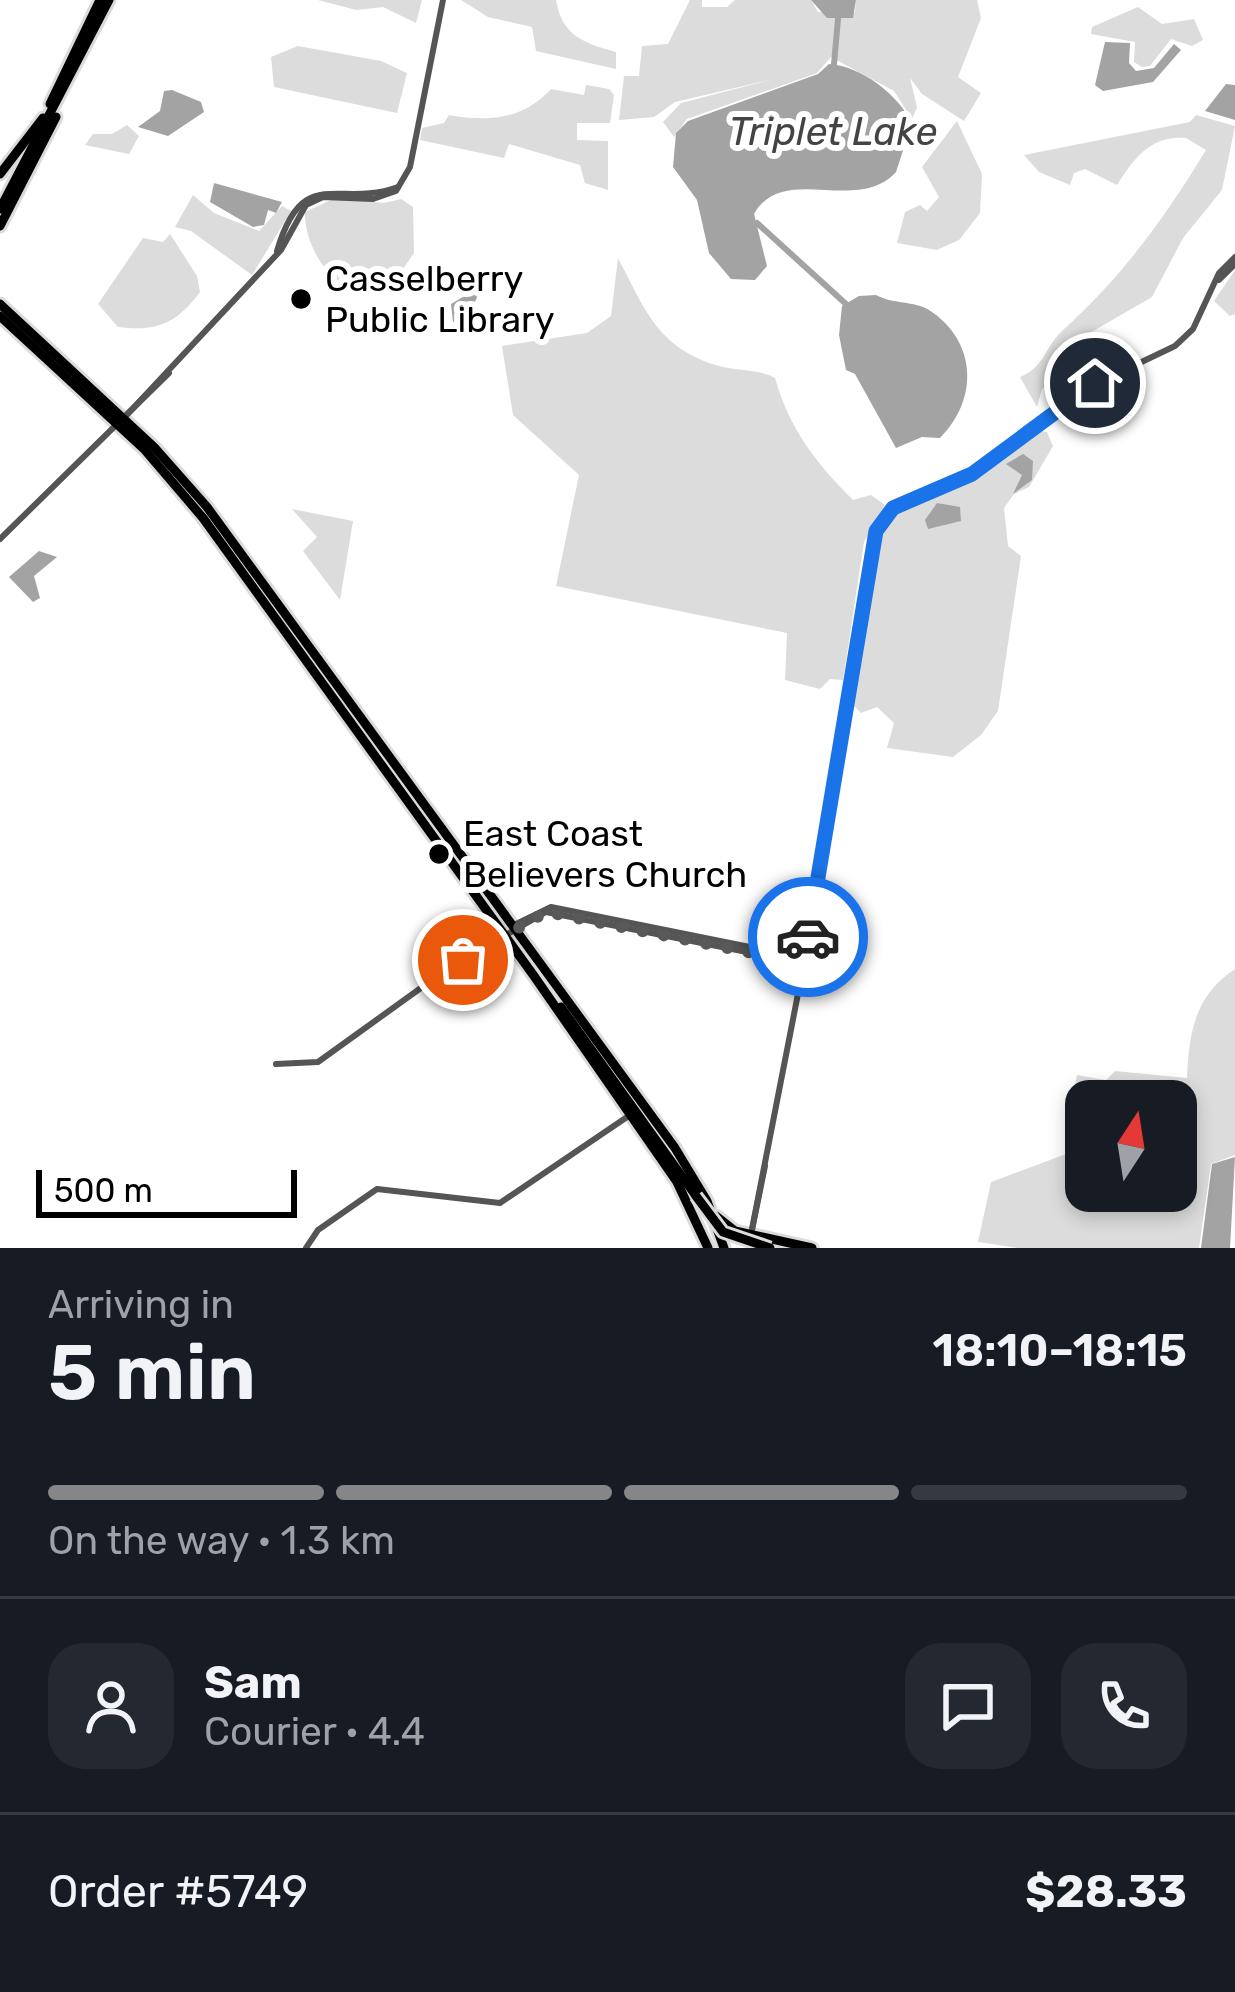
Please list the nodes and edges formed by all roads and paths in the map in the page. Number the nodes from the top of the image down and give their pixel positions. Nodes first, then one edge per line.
1 (443, 0) edge
2 (102, 3) edge
3 (65, 89) junction
4 (44, 118) junction
5 (0, 174) edge
6 (0, 199) edge
7 (0, 209) edge
8 (0, 226) edge
9 (1235, 261) edge
10 (0, 304) edge
11 (0, 316) edge
12 (120, 422) junction
13 (187, 489) junction
14 (0, 539) edge
15 (334, 689) junction
16 (436, 831) junction
17 (509, 932) junction
18 (804, 961) junction
19 (276, 1064) dead end
20 (637, 1110) junction
21 (701, 1199) junction
22 (750, 1238) edge
23 (307, 1248) edge
24 (708, 1248) edge
25 (727, 1248) edge
26 (770, 1248) edge
27 (812, 1248) edge

1 - 12 street
2 - 3 main road
2 - 4 main road
3 - 7 main road
3 - 8 main road
4 - 5 main road
4 - 6 main road
9 - 18 street
10 - 12 main road
11 - 12 main road
12 - 13 main road
12 - 13 main road
12 - 14 street
13 - 15 main road
13 - 15 main road
15 - 16 main road
15 - 16 main road
16 - 17 main road
16 - 17 main road
17 - 18 street
17 - 19 street
17 - 20 main road
17 - 20 main road
18 - 22 street
20 - 21 main road
20 - 23 street
20 - 24 main road
21 - 22 main road
21 - 25 main road
21 - 26 main road, bridge
22 - 25 main road
22 - 27 main road

